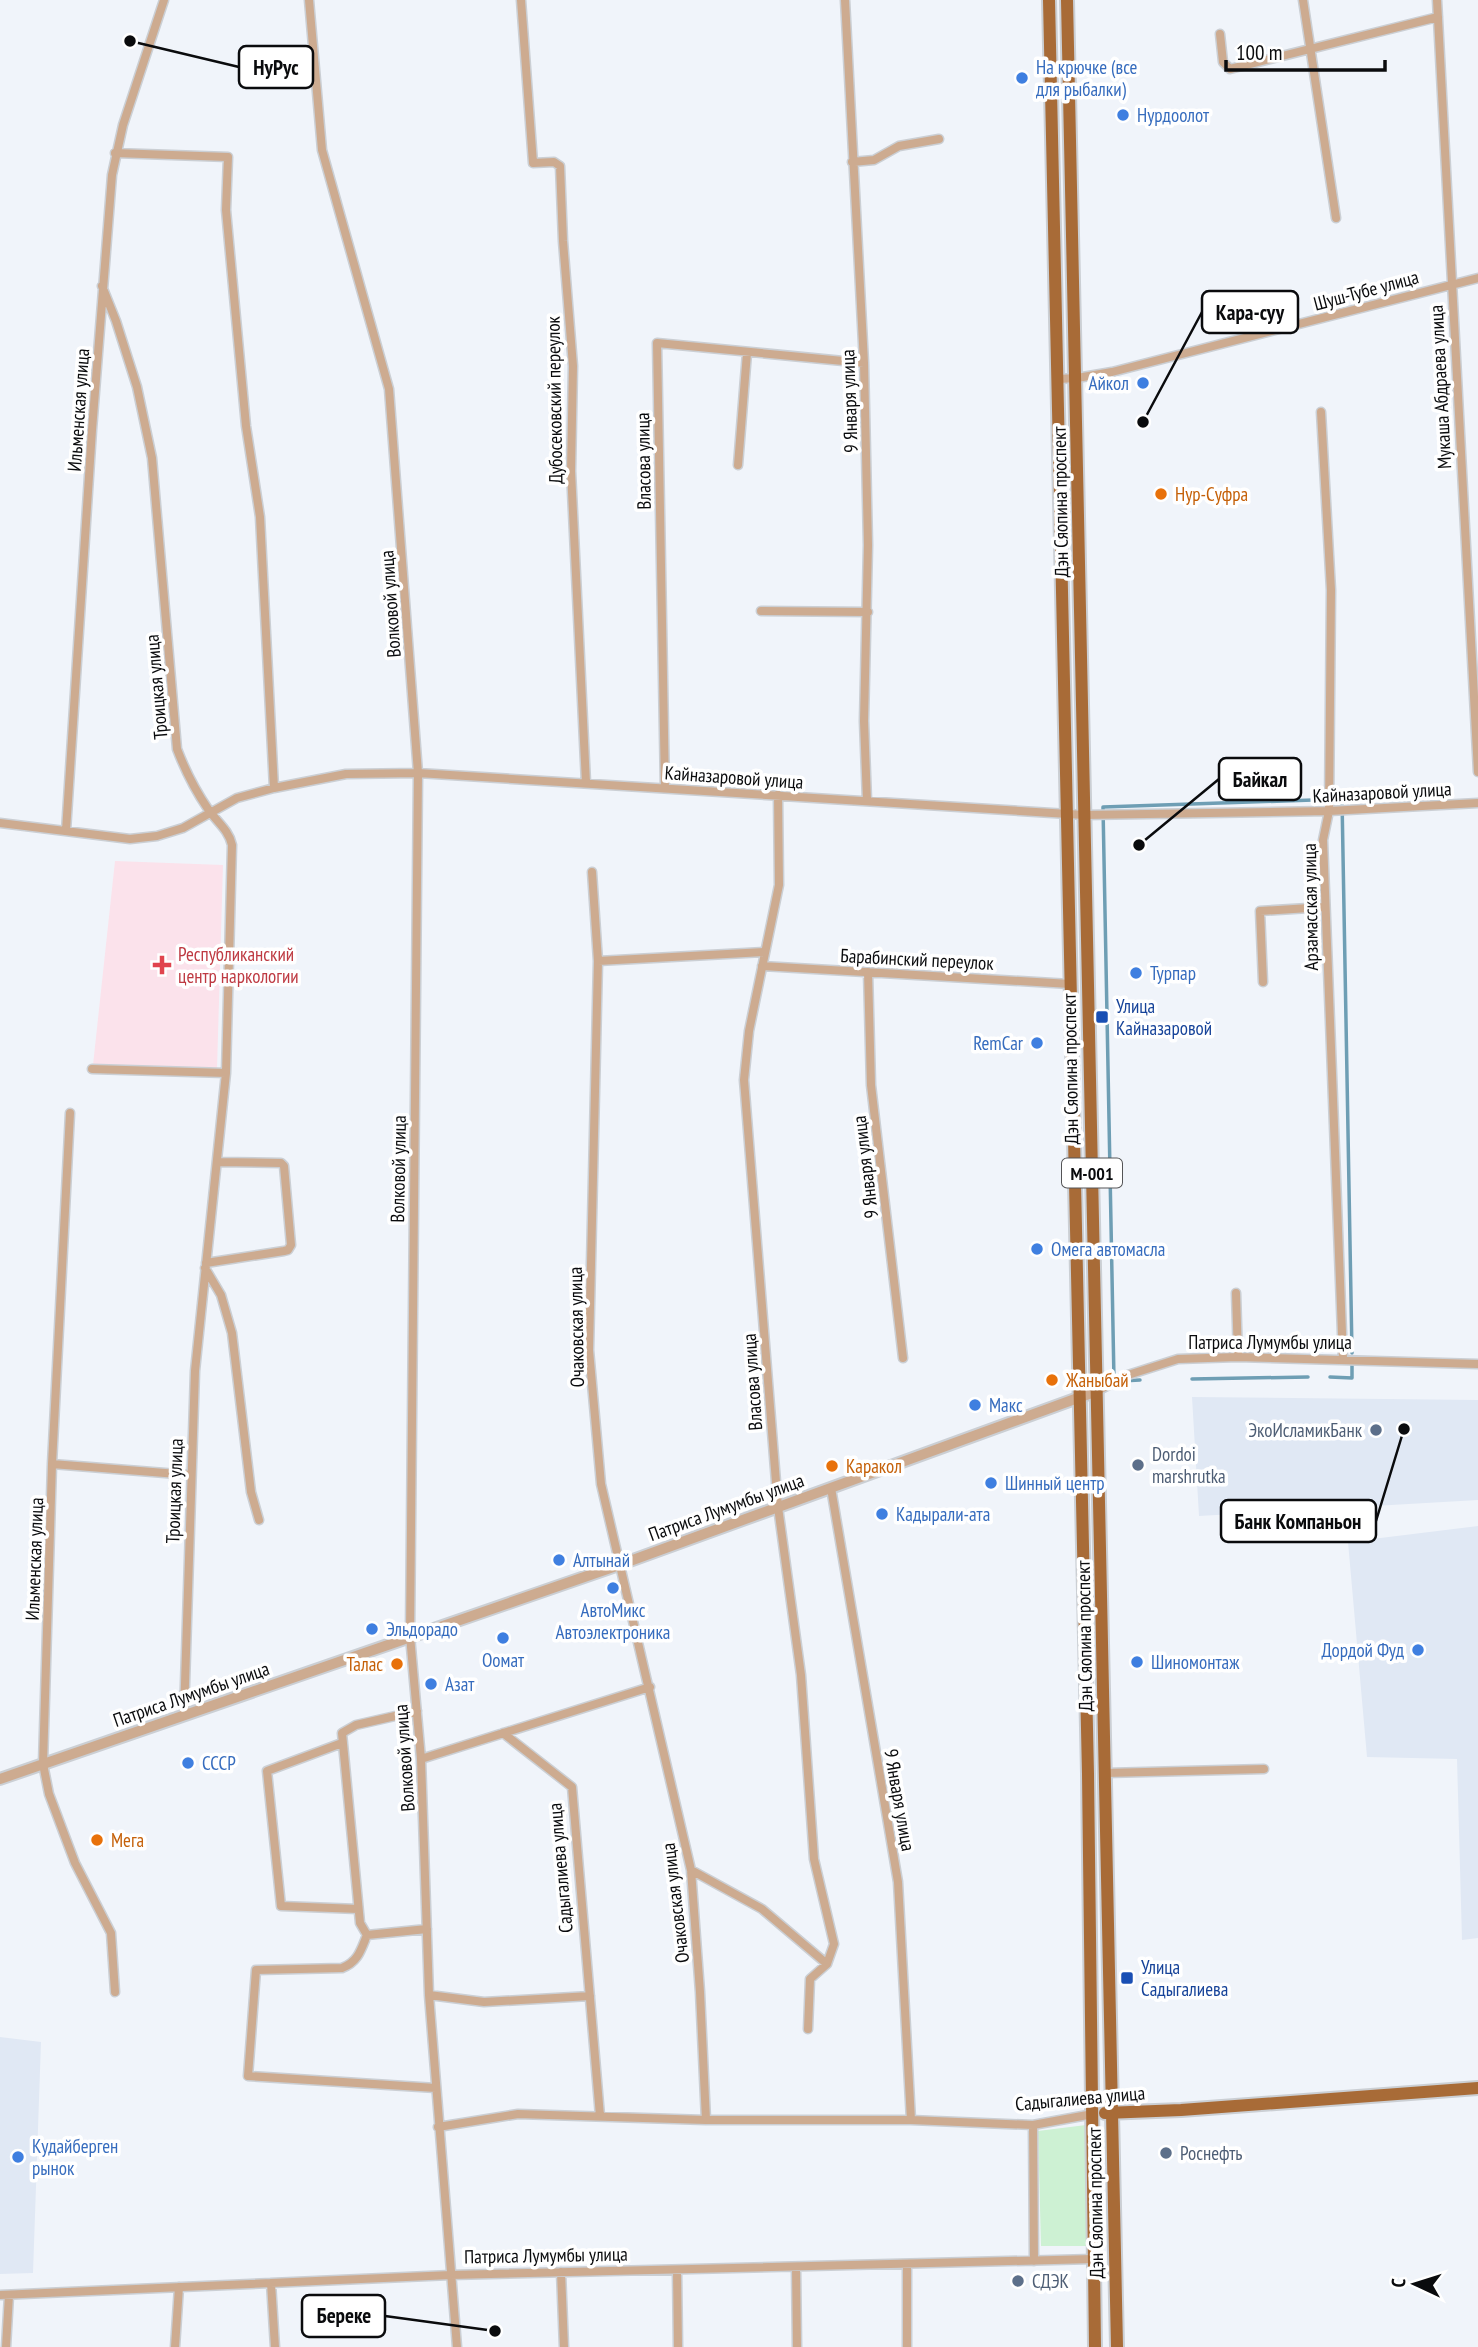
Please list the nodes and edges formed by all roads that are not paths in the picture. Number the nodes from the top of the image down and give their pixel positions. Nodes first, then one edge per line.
1 (164, 0) edge
2 (309, 0) edge
3 (521, 0) edge
4 (845, 0) edge
5 (1049, 0) edge
6 (1067, 0) edge
7 (1303, 0) edge
8 (1437, 0) edge
9 (1438, 17) junction
10 (1220, 34) dead end
11 (1311, 50) junction
12 (939, 139) dead end
13 (115, 153) junction
14 (852, 162) junction
15 (1336, 218) dead end
16 (1478, 278) edge
17 (1450, 284) junction
18 (102, 286) junction
19 (747, 353) junction
20 (864, 363) junction
21 (1077, 378) junction
22 (1058, 379) junction
23 (1321, 412) dead end
24 (738, 465) dead end
25 (761, 611) dead end
26 (868, 612) junction
27 (1478, 772) edge
28 (418, 773) junction
29 (586, 783) junction
30 (274, 788) junction
31 (665, 788) junction
32 (778, 795) junction
33 (867, 801) junction
34 (1478, 803) edge
35 (1329, 811) junction
36 (210, 812) junction
37 (1068, 814) junction
38 (1084, 815) junction
39 (0, 823) edge
40 (66, 831) junction
41 (592, 872) dead end
42 (1325, 906) junction
43 (765, 952) junction
44 (598, 961) junction
45 (762, 966) junction
46 (868, 972) junction
47 (1263, 982) dead end
48 (1070, 984) junction
49 (92, 1069) dead end
50 (226, 1073) junction
51 (70, 1113) dead end
52 (1073, 1118) junction
53 (1090, 1118) junction
54 (218, 1162) junction
55 (205, 1266) junction
56 (1236, 1293) dead end
57 (1238, 1357) junction
58 (903, 1358) dead end
59 (1343, 1359) junction
60 (1478, 1364) edge
61 (1097, 1391) junction
62 (1080, 1398) junction
63 (52, 1464) junction
64 (190, 1475) junction
65 (831, 1488) junction
66 (778, 1507) junction
67 (259, 1520) dead end
68 (620, 1565) junction
69 (410, 1636) junction
70 (650, 1687) junction
71 (417, 1711) junction
72 (184, 1715) junction
73 (503, 1733) junction
74 (342, 1743) junction
75 (422, 1759) junction
76 (43, 1764) junction
77 (1264, 1769) dead end
78 (1106, 1773) junction
79 (0, 1779) edge
80 (691, 1870) junction
81 (358, 1909) junction
82 (427, 1929) junction
83 (367, 1935) junction
84 (827, 1965) junction
85 (115, 1992) dead end
86 (429, 1995) junction
87 (590, 1996) junction
88 (808, 2029) dead end
89 (436, 2088) junction
90 (1478, 2088) edge
91 (1113, 2113) junction
92 (1093, 2114) junction
93 (600, 2116) junction
94 (706, 2120) junction
95 (911, 2120) junction
96 (1033, 2125) junction
97 (438, 2127) junction
98 (1093, 2259) junction
99 (1034, 2261) junction
100 (907, 2265) junction
101 (796, 2267) junction
102 (677, 2270) junction
103 (561, 2272) junction
104 (451, 2275) junction
105 (271, 2283) junction
106 (179, 2287) junction
107 (4, 2295) edge
108 (6, 2347) edge
109 (175, 2347) edge
110 (275, 2347) edge
111 (457, 2347) edge
112 (564, 2347) edge
113 (678, 2347) edge
114 (797, 2347) edge
115 (907, 2347) edge
116 (1096, 2347) edge
117 (1117, 2347) edge

1 - 13 street, Ильменская улица
2 - 28 street, Волковой улица
3 - 29 street, Дубосековский переулок
4 - 14 street, 9 Января улица
5 - 22 main road, Дэн Сяопина проспект / M-001
6 - 21 main road, Дэн Сяопина проспект / M-001
7 - 11 street
8 - 9 street, Мукаша Абдраева улица
9 - 11 street
9 - 17 street, Мукаша Абдраева улица
10 - 11 street
11 - 15 street
12 - 14 street
13 - 18 street, Ильменская улица
13 - 30 street
14 - 20 street, 9 Января улица
16 - 17 street, Шуш-Тубе улица
17 - 21 street, Шуш-Тубе улица
17 - 27 street, Мукаша Абдраева улица
18 - 36 street, Троицкая улица
18 - 40 street, Ильменская улица
19 - 20 street, Власова улица
19 - 24 street
19 - 31 street, Власова улица
20 - 26 street, 9 Января улица
21 - 22 street, Шуш-Тубе улица
21 - 38 main road, Дэн Сяопина проспект / M-001
22 - 37 main road, Дэн Сяопина проспект / M-001
23 - 35 street, Арзамасская улица
25 - 26 street
26 - 33 street, 9 Января улица
28 - 29 street, Кайназаровой улица
28 - 30 street, Кайназаровой улица
28 - 69 street, Волковой улица
29 - 31 street, Кайназаровой улица
30 - 36 street, Кайназаровой улица
31 - 32 street, Кайназаровой улица
32 - 33 street, Кайназаровой улица
32 - 43 street, Власова улица
33 - 37 street, Кайназаровой улица
34 - 35 street, Кайназаровой улица
35 - 38 street, Кайназаровой улица
35 - 42 street, Арзамасская улица
36 - 40 street, Кайназаровой улица
36 - 50 street, Троицкая улица
37 - 38 street, Кайназаровой улица
37 - 48 main road, Дэн Сяопина проспект / M-001
38 - 53 main road, Дэн Сяопина проспект / M-001
39 - 40 street, Кайназаровой улица
41 - 44 street, Очаковская улица
42 - 47 street
42 - 59 street, Арзамасская улица
43 - 44 street
43 - 45 street, Власова улица
44 - 68 street, Очаковская улица
45 - 46 street, Барабинский переулок
45 - 66 street, Власова улица
46 - 48 street, Барабинский переулок
46 - 58 street, 9 Января улица
48 - 52 main road, Дэн Сяопина проспект / M-001
49 - 50 street
50 - 54 street, Троицкая улица
51 - 63 street, Ильменская улица
52 - 53 main road
52 - 62 main road, Дэн Сяопина проспект / M-001
53 - 61 main road, Дэн Сяопина проспект / M-001
54 - 55 street, Троицкая улица
54 - 55 street
55 - 64 street, Троицкая улица
55 - 67 street
56 - 57 street
57 - 59 street, Патриса Лумумбы улица
57 - 61 street, Патриса Лумумбы улица
59 - 60 street, Патриса Лумумбы улица
61 - 62 street, Патриса Лумумбы улица
61 - 78 main road, Дэн Сяопина проспект / M-001
62 - 65 street, Патриса Лумумбы улица
62 - 92 main road, Дэн Сяопина проспект / M-001
63 - 64 street
63 - 76 street, Ильменская улица
64 - 72 street, Троицкая улица
65 - 66 street, Патриса Лумумбы улица
65 - 95 street, 9 Января улица
66 - 68 street, Патриса Лумумбы улица
66 - 84 street, Власова улица
68 - 69 street, Патриса Лумумбы улица
68 - 70 street, Очаковская улица
69 - 71 street, Волковой улица
69 - 72 street, Патриса Лумумбы улица
70 - 73 street
70 - 80 street, Очаковская улица
71 - 74 street
71 - 75 street, Волковой улица
72 - 76 street, Патриса Лумумбы улица
73 - 75 street
73 - 87 street, Садыгалиева улица
74 - 81 street
74 - 81 street
75 - 82 street, Волковой улица
76 - 79 street, Патриса Лумумбы улица
76 - 85 street, Ильменская улица
77 - 78 street
78 - 91 main road, Дэн Сяопина проспект / M-001
80 - 84 street
80 - 94 street, Очаковская улица
81 - 83 street
82 - 83 street
82 - 86 street, Волковой улица
83 - 89 street
84 - 88 street, Власова улица
86 - 87 street
86 - 89 street, Волковой улица
87 - 93 street, Садыгалиева улица
89 - 97 street, Волковой улица
90 - 91 main road, Садыгалиева улица
91 - 92 main road, Садыгалиева улица
91 - 117 main road, Дэн Сяопина проспект / M-001
92 - 96 street, Садыгалиева улица
92 - 98 main road, Дэн Сяопина проспект / M-001
93 - 94 street, Садыгалиева улица
93 - 97 street, Садыгалиева улица
94 - 95 street, Садыгалиева улица
95 - 96 street, Садыгалиева улица
96 - 99 street
97 - 104 street, Волковой улица
98 - 99 street, Патриса Лумумбы улица
98 - 116 main road, Дэн Сяопина проспект / M-001
99 - 100 street, Патриса Лумумбы улица
100 - 101 street, Патриса Лумумбы улица
100 - 115 street
101 - 102 street, Патриса Лумумбы улица
101 - 114 street
102 - 103 street, Патриса Лумумбы улица
102 - 113 street
103 - 104 street, Патриса Лумумбы улица
103 - 112 street
104 - 105 street, Патриса Лумумбы улица
104 - 111 street, Волковой улица
105 - 106 street, Патриса Лумумбы улица
105 - 110 street
106 - 107 street, Патриса Лумумбы улица
106 - 109 street
107 - 108 street

